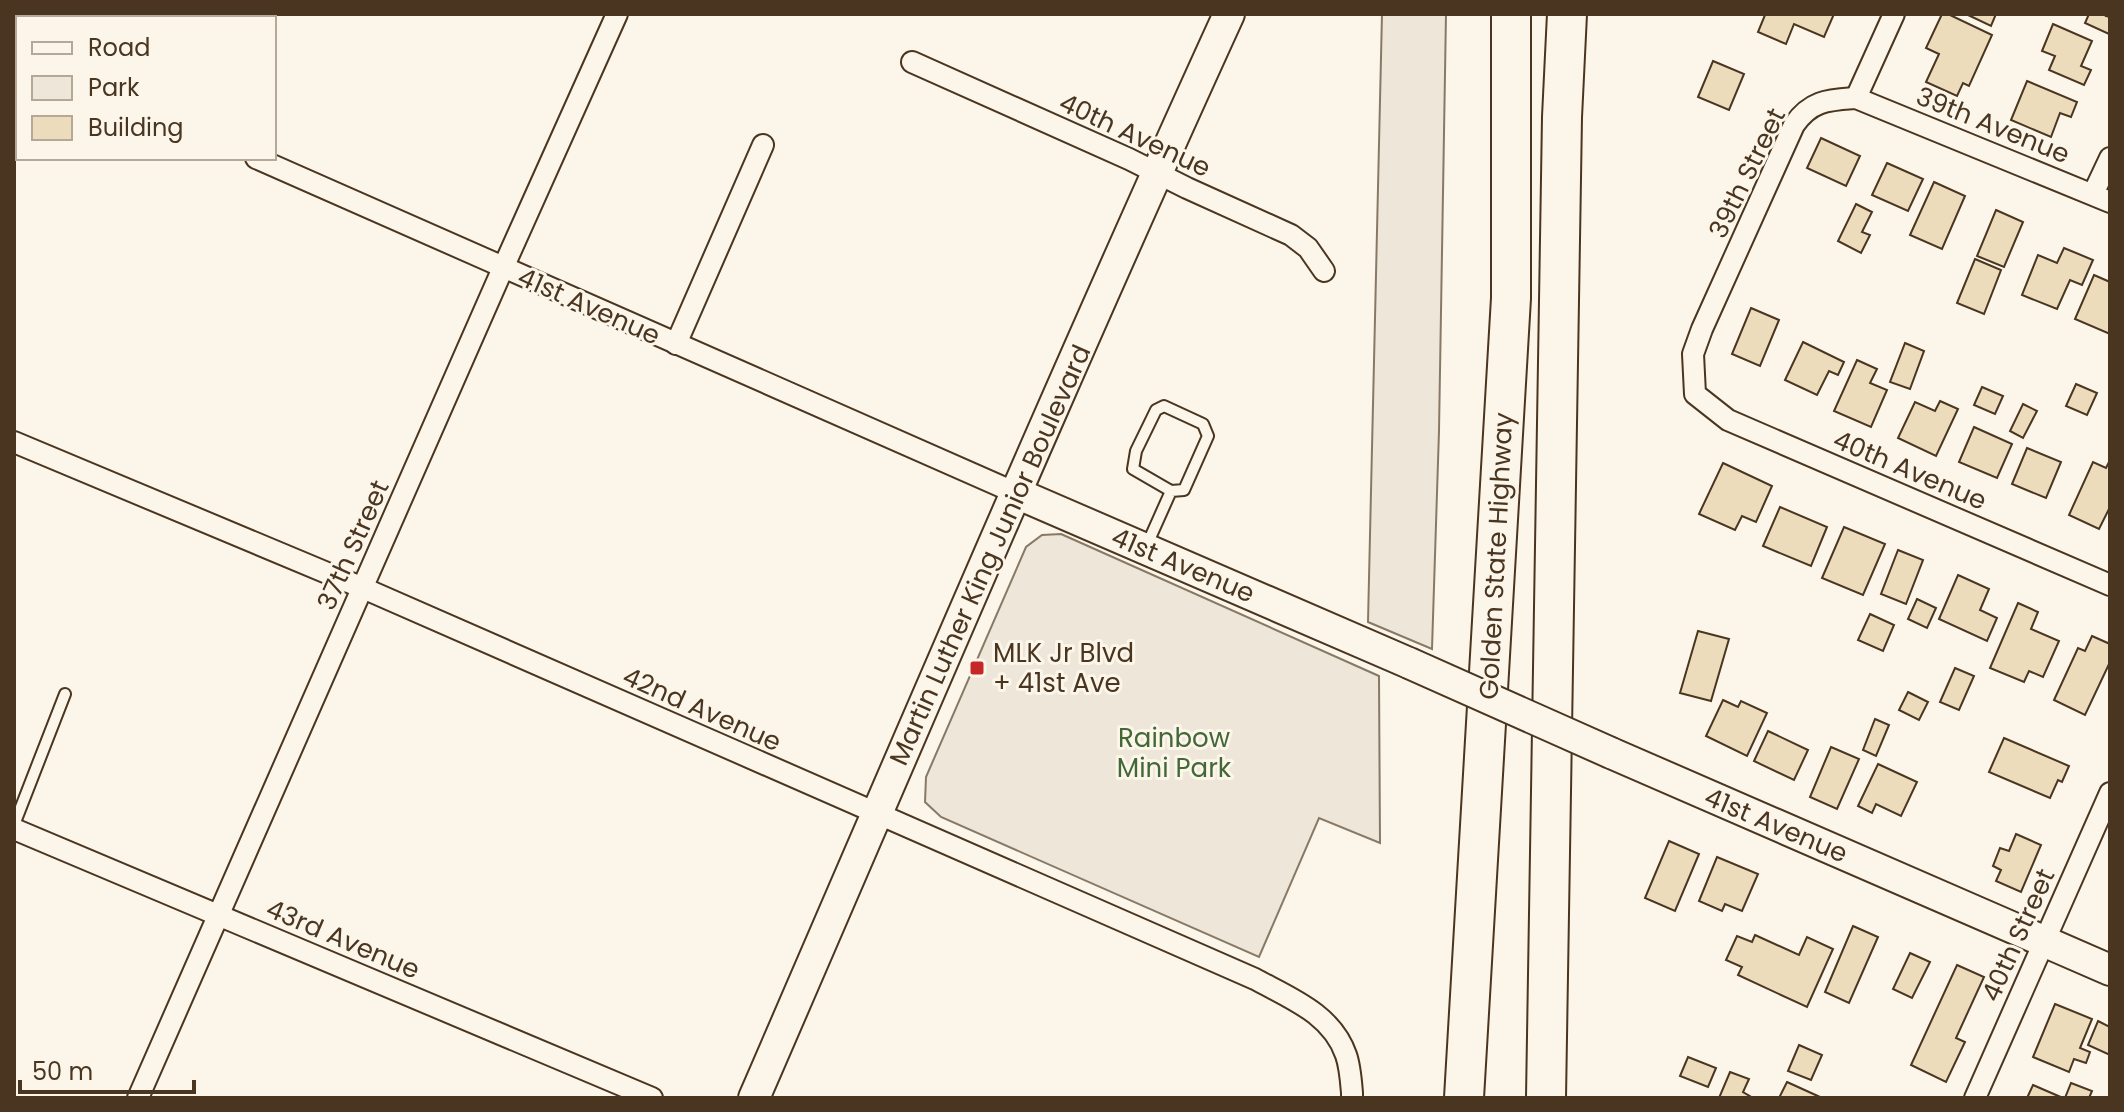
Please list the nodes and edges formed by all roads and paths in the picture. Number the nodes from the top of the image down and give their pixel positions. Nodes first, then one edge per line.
1 (617, 14) edge
2 (1229, 14) edge
3 (1511, 14) edge
4 (1567, 14) edge
5 (1592, 14) edge
6 (1894, 14) edge
7 (912, 62) dead end
8 (1856, 98) junction
9 (1562, 117) junction
10 (763, 145) dead end
11 (2110, 158) edge
12 (260, 160) edge
13 (1157, 173) junction
14 (2102, 198) edge
15 (503, 268) junction
16 (1324, 271) dead end
17 (676, 344) junction
18 (1695, 394) joint
19 (14, 442) edge
20 (1171, 491) junction
21 (1016, 493) junction
22 (1145, 548) junction
23 (2110, 585) edge
24 (363, 588) junction
25 (65, 694) dead end
26 (2110, 793) edge
27 (877, 814) junction
28 (14, 827) edge
29 (219, 915) junction
30 (2043, 941) junction
31 (2110, 970) edge
32 (138, 1098) edge
33 (652, 1098) edge
34 (754, 1098) edge
35 (1352, 1098) edge
36 (1464, 1098) edge
37 (1546, 1098) edge
38 (1975, 1098) edge

1 - 15 street, 37th Street
2 - 13 street, Martin Luther King Junior Boulevard
3 - 36 highway, Golden State Highway
4 - 9 highway, Golden State Highway
5 - 9 highway
6 - 8 street
7 - 13 street, 40th Avenue
8 - 14 street, 39th Avenue
8 - 18 street, 39th Street
9 - 37 highway, Golden State Highway
10 - 17 street
11 - 14 street
12 - 15 street, 41st Avenue
13 - 16 street, 40th Avenue
13 - 21 street, Martin Luther King Junior Boulevard
15 - 17 street, 41st Avenue
15 - 24 street, 37th Street
17 - 21 street, 41st Avenue
18 - 23 street, 40th Avenue
19 - 24 street, 42nd Avenue
20 - 20 lane
20 - 22 lane
21 - 22 street, 41st Avenue
21 - 27 street, Martin Luther King Junior Boulevard
22 - 30 street, 41st Avenue, bridge
24 - 27 street, 42nd Avenue
24 - 29 street, 37th Street
25 - 28 lane
26 - 30 street, 40th Street
27 - 34 street, Martin Luther King Junior Boulevard
27 - 35 street, 42nd Avenue
28 - 29 street, 43rd Avenue
29 - 32 street, 37th Street
29 - 33 street, 43rd Avenue
30 - 31 street, 41st Avenue
30 - 38 street, 40th Street

